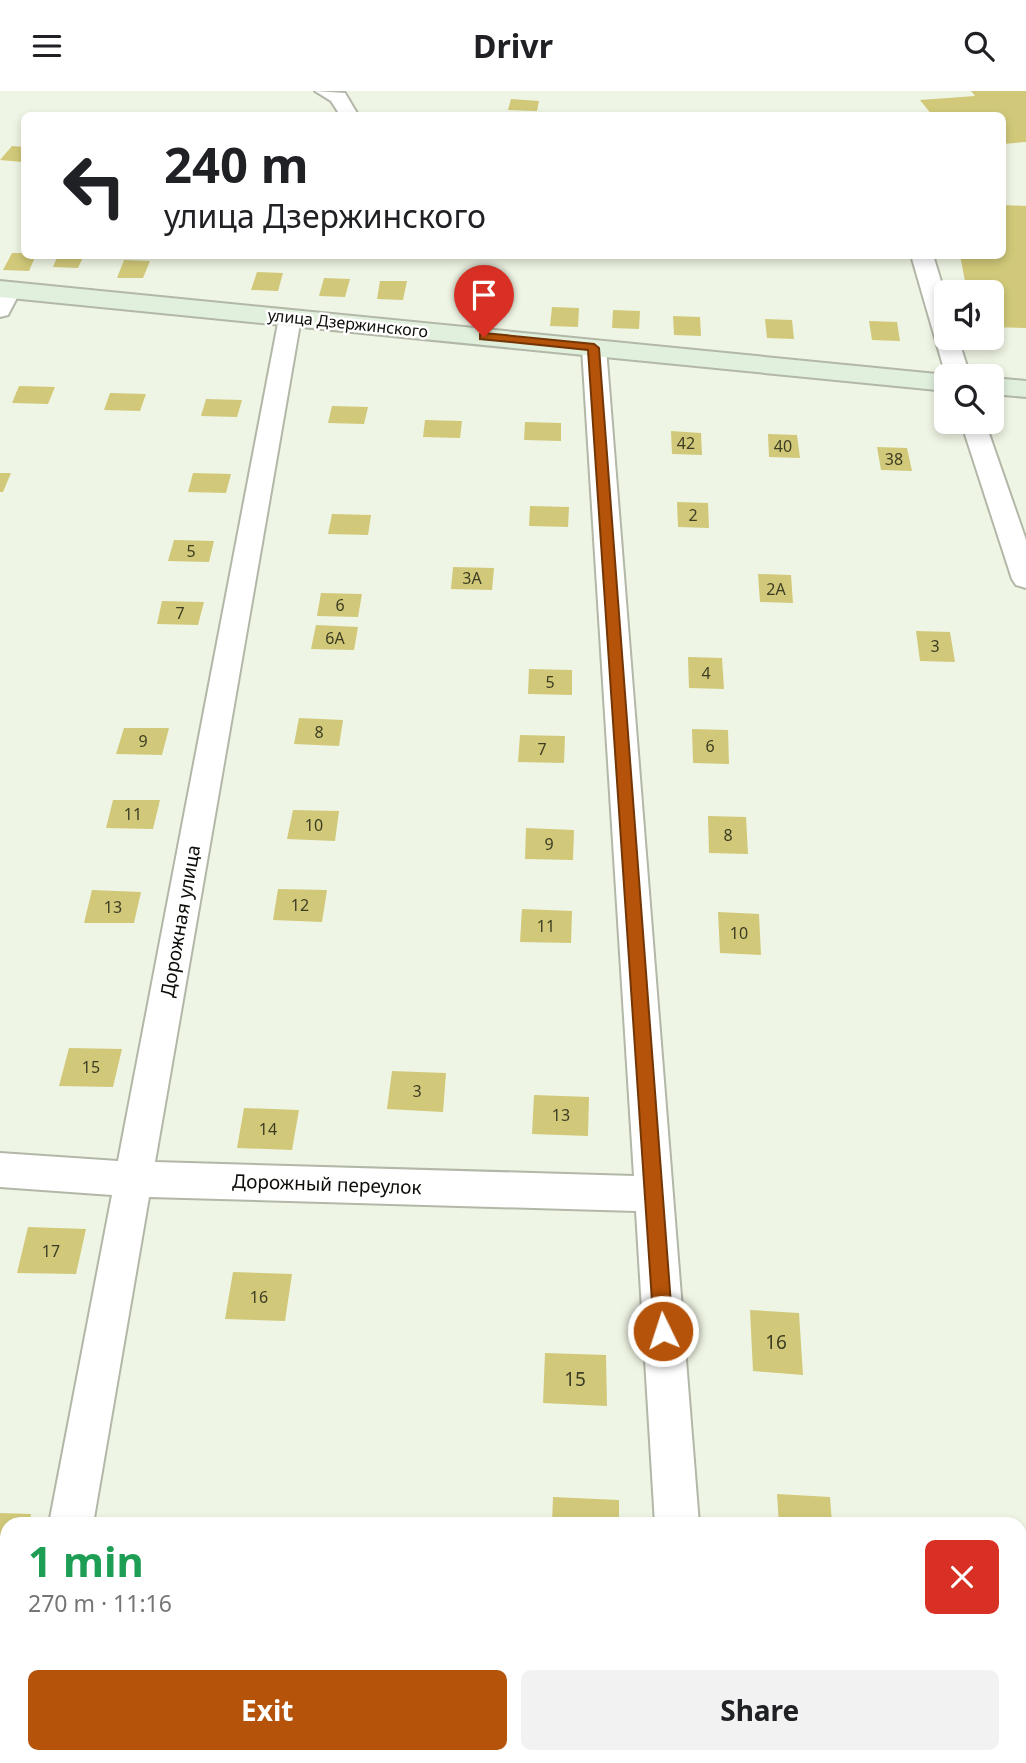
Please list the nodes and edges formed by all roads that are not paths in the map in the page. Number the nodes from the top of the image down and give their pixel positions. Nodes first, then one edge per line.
1 (324, 91) edge
2 (347, 112) edge
3 (923, 259) edge
4 (3, 296) edge
5 (290, 318) junction
6 (594, 348) junction
7 (954, 364) edge
8 (934, 382) edge
9 (1004, 387) edge
10 (1026, 389) edge
11 (977, 434) edge
12 (1026, 579) edge
13 (0, 1170) edge
14 (133, 1179) junction
15 (654, 1194) junction
16 (72, 1517) edge
17 (677, 1517) edge

1 - 2 street
3 - 7 street
4 - 5 main road, улица Дзержинского
5 - 6 main road, улица Дзержинского
5 - 14 street, Дорожная улица
6 - 8 main road, улица Дзержинского
6 - 15 street
9 - 10 main road
11 - 12 street
13 - 14 street, Дорожный переулок
14 - 15 street, Дорожный переулок
14 - 16 street, Дорожная улица
15 - 17 street

